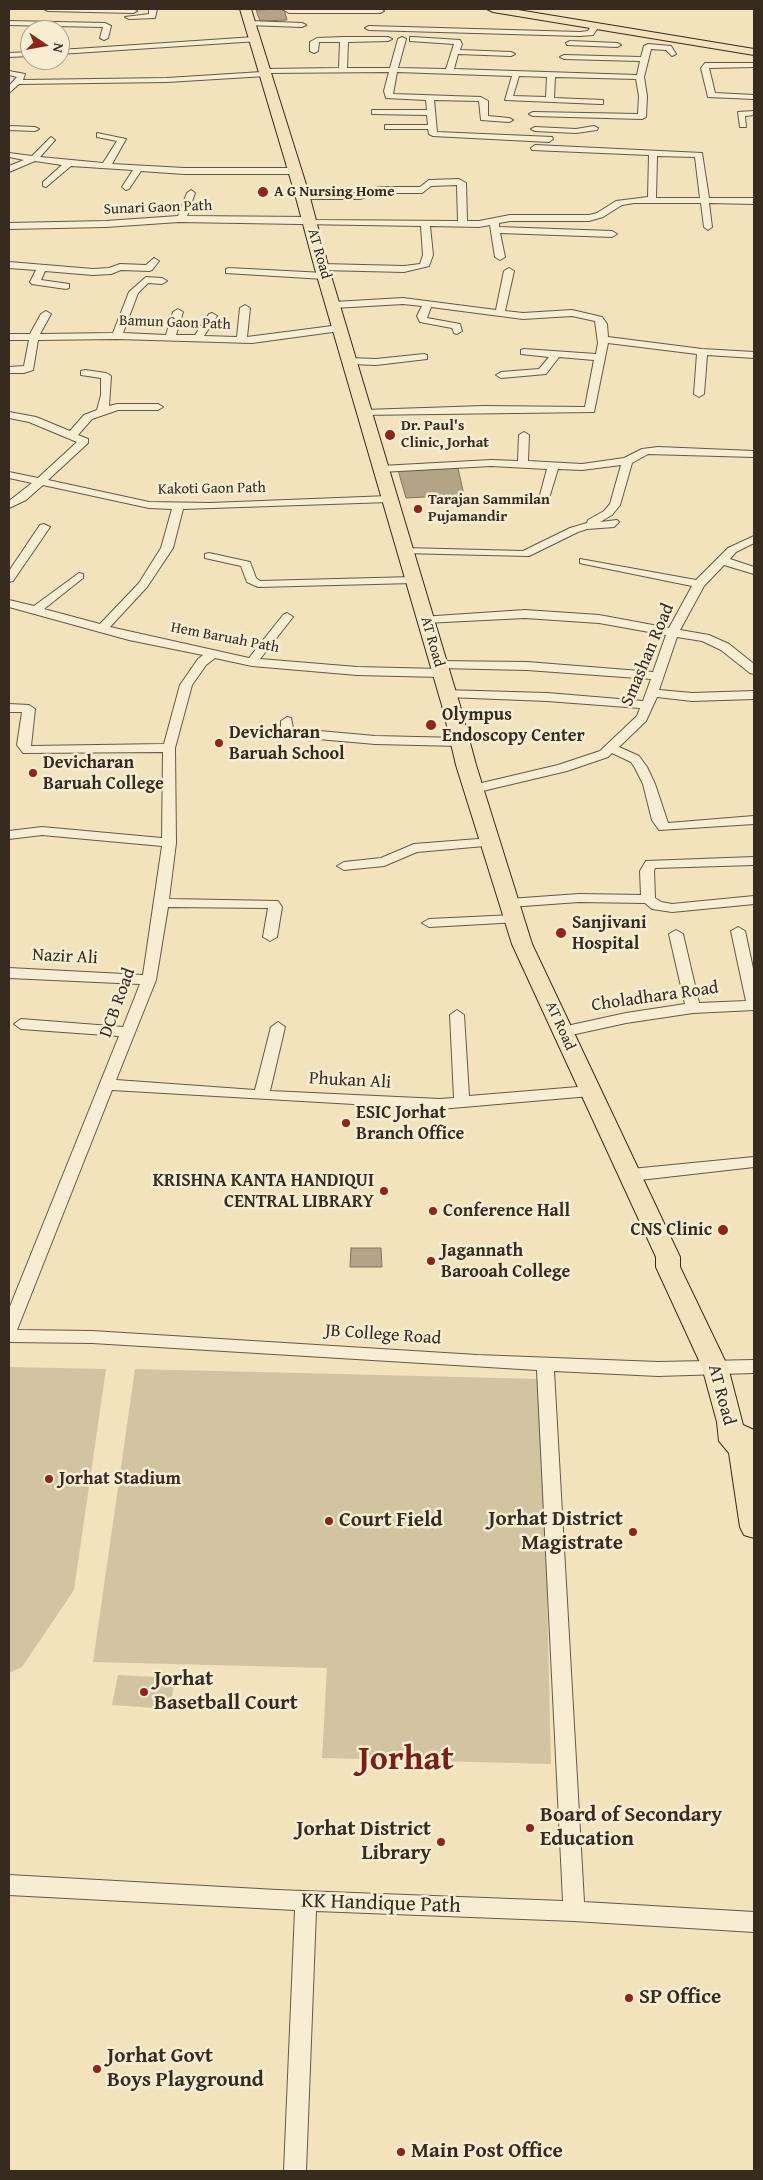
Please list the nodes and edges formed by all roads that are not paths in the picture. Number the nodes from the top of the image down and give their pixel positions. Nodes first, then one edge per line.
1 (48, 9) edge
2 (79, 9) edge
3 (153, 9) edge
4 (492, 9) edge
5 (288, 10) edge
6 (380, 11) dead end
7 (9, 23) edge
8 (71, 24) junction
9 (250, 24) edge
10 (287, 24) junction
11 (302, 25) dead end
12 (595, 26) junction
13 (369, 28) dead end
14 (519, 32) junction
15 (104, 38) dead end
16 (344, 39) junction
17 (402, 39) junction
18 (533, 42) dead end
19 (617, 45) dead end
20 (70, 51) edge
21 (314, 51) dead end
22 (455, 52) junction
23 (754, 52) edge
24 (672, 54) dead end
25 (564, 57) junction
26 (645, 59) junction
27 (509, 60) junction
28 (754, 65) edge
29 (343, 70) junction
30 (395, 70) junction
31 (436, 71) junction
32 (449, 71) junction
33 (9, 73) edge
34 (266, 73) junction
35 (475, 73) junction
36 (516, 74) junction
37 (554, 75) junction
38 (640, 77) junction
39 (433, 80) dead end
40 (472, 81) dead end
41 (19, 82) junction
42 (600, 89) junction
43 (9, 91) edge
44 (754, 97) edge
45 (430, 98) junction
46 (531, 100) junction
47 (550, 100) junction
48 (375, 112) dead end
49 (430, 112) junction
50 (754, 113) edge
51 (533, 114) junction
52 (561, 115) junction
53 (600, 116) junction
54 (509, 120) dead end
55 (743, 125) dead end
56 (388, 127) dead end
57 (431, 127) junction
58 (9, 128) edge
59 (594, 128) dead end
60 (35, 129) dead end
61 (534, 129) junction
62 (562, 131) junction
63 (100, 135) dead end
64 (52, 140) dead end
65 (580, 140) dead end
66 (536, 143) junction
67 (653, 154) junction
68 (9, 155) edge
69 (33, 159) junction
70 (69, 163) junction
71 (106, 166) junction
72 (139, 168) junction
73 (9, 169) edge
74 (295, 171) junction
75 (46, 184) dead end
76 (126, 187) dead end
77 (191, 193) dead end
78 (303, 196) junction
79 (652, 199) junction
80 (706, 200) junction
81 (754, 201) edge
82 (181, 218) junction
83 (310, 221) junction
84 (425, 224) junction
85 (462, 224) junction
86 (9, 226) edge
87 (495, 226) junction
88 (708, 227) dead end
89 (612, 234) dead end
90 (500, 257) dead end
91 (154, 261) dead end
92 (9, 265) edge
93 (42, 268) junction
94 (229, 271) dead end
95 (509, 271) dead end
96 (323, 272) junction
97 (162, 282) dead end
98 (66, 286) dead end
99 (428, 304) junction
100 (334, 305) junction
101 (245, 308) dead end
102 (178, 312) dead end
103 (500, 313) junction
104 (46, 314) dead end
105 (212, 316) dead end
106 (340, 328) junction
107 (458, 331) dead end
108 (34, 336) junction
109 (117, 336) junction
110 (9, 337) edge
111 (170, 338) junction
112 (197, 339) junction
113 (602, 339) junction
114 (242, 340) junction
115 (524, 352) dead end
116 (702, 352) junction
117 (556, 354) junction
118 (424, 357) dead end
119 (601, 357) junction
120 (754, 357) edge
121 (349, 361) junction
122 (9, 370) edge
123 (85, 373) dead end
124 (501, 375) dead end
125 (699, 394) dead end
126 (158, 407) dead end
127 (102, 413) junction
128 (364, 413) junction
129 (9, 416) edge
130 (524, 434) dead end
131 (71, 436) junction
132 (754, 454) edge
133 (627, 461) junction
134 (523, 465) junction
135 (553, 467) junction
136 (381, 469) junction
137 (9, 475) edge
138 (42, 482) junction
139 (544, 495) dead end
140 (389, 499) junction
141 (9, 505) edge
142 (178, 506) junction
143 (613, 522) dead end
144 (586, 526) junction
145 (44, 527) dead end
146 (754, 539) edge
147 (405, 551) junction
148 (209, 556) dead end
149 (722, 560) junction
150 (584, 561) dead end
151 (13, 567) edge
152 (754, 571) edge
153 (79, 576) dead end
154 (9, 579) edge
155 (413, 580) junction
156 (698, 584) junction
157 (9, 603) edge
158 (36, 610) junction
159 (287, 617) dead end
160 (426, 619) junction
161 (102, 629) junction
162 (673, 631) junction
163 (214, 653) junction
164 (252, 662) junction
165 (440, 669) junction
166 (754, 670) edge
167 (658, 676) junction
168 (447, 693) junction
169 (754, 695) edge
170 (650, 699) junction
171 (9, 708) edge
172 (287, 721) dead end
173 (460, 742) junction
174 (169, 748) junction
175 (611, 748) junction
176 (474, 789) junction
177 (754, 820) edge
178 (9, 835) edge
179 (490, 842) junction
180 (169, 843) junction
181 (754, 861) edge
182 (344, 866) dead end
183 (648, 898) junction
184 (754, 900) edge
185 (162, 903) junction
186 (512, 911) junction
187 (428, 923) dead end
188 (738, 930) dead end
189 (676, 934) dead end
190 (270, 937) dead end
191 (9, 973) edge
192 (149, 980) junction
193 (754, 1005) edge
194 (693, 1008) junction
195 (457, 1015) dead end
196 (21, 1024) dead end
197 (278, 1027) dead end
198 (128, 1032) junction
199 (562, 1032) junction
200 (109, 1085) junction
201 (590, 1091) junction
202 (261, 1095) junction
203 (462, 1102) junction
204 (754, 1162) edge
205 (631, 1175) junction
206 (9, 1329) edge
207 (9, 1336) edge
208 (545, 1364) junction
209 (754, 1366) edge
210 (720, 1367) junction
211 (754, 1527) edge
212 (9, 1885) edge
213 (306, 1901) junction
214 (574, 1911) junction
215 (754, 1922) edge
216 (295, 2171) edge

1 - 2 street
2 - 3 street
2 - 8 street
4 - 12 highway
5 - 6 street
5 - 10 street
7 - 8 street
8 - 15 street
9 - 10 street
9 - 20 street
9 - 34 highway, AT Road
10 - 11 street
12 - 14 street
12 - 23 highway
13 - 14 street
14 - 18 street
16 - 17 street
16 - 21 street
16 - 29 street
17 - 22 street
17 - 30 street
19 - 25 street
22 - 27 street
22 - 32 street
24 - 26 street
25 - 26 street
25 - 37 street
26 - 38 street
27 - 35 street
27 - 36 street
28 - 44 street
29 - 30 street
29 - 34 street
30 - 31 street
30 - 45 street
31 - 32 street
31 - 39 street
32 - 35 street
33 - 41 street
34 - 41 street
34 - 74 highway, AT Road
35 - 40 street
36 - 37 street
36 - 46 street
37 - 42 street
37 - 47 street
38 - 42 street
38 - 53 street
41 - 43 street
42 - 47 street
42 - 53 street
45 - 49 street
45 - 54 street
46 - 47 street
46 - 51 street
48 - 49 street
49 - 57 street
50 - 55 street
51 - 52 street
51 - 61 street
52 - 53 street
52 - 62 street
56 - 57 street
57 - 66 street
58 - 60 street
59 - 62 street
61 - 62 street
61 - 66 street
63 - 71 street
64 - 69 street
65 - 66 street
66 - 67 street
67 - 79 street
67 - 80 street
68 - 69 street
69 - 70 street
69 - 73 street
70 - 71 street
70 - 75 street
71 - 72 street
72 - 74 street
72 - 76 street
74 - 78 highway, AT Road
77 - 82 street
78 - 83 highway, AT Road
78 - 85 street
79 - 80 street
79 - 87 street
80 - 81 street
80 - 88 street
82 - 83 street, Sunari Gaon Path
82 - 86 street, Sunari Gaon Path
83 - 84 street, Sunari Gaon Path
83 - 96 highway, AT Road
84 - 85 street, Sunari Gaon Path
84 - 96 street
85 - 87 street, Sunari Gaon Path
87 - 89 street
87 - 90 street
91 - 93 street
92 - 93 street
93 - 98 street
94 - 96 street
95 - 103 street
96 - 100 highway, AT Road
97 - 109 street
99 - 100 street
99 - 103 street
99 - 107 street
100 - 106 highway, AT Road
101 - 114 street
102 - 111 street
103 - 113 street
104 - 108 street
105 - 112 street
106 - 114 street, Bamun Gaon Path
106 - 121 highway, AT Road
108 - 109 street, Bamun Gaon Path
108 - 110 street, Bamun Gaon Path
108 - 122 street
109 - 111 street, Bamun Gaon Path
111 - 112 street, Bamun Gaon Path
112 - 114 street, Bamun Gaon Path
113 - 116 street
113 - 119 street
115 - 117 street
116 - 120 street
116 - 125 street
117 - 119 street
117 - 124 street
118 - 121 street
119 - 128 street
121 - 128 highway, AT Road
123 - 127 street
126 - 127 street
127 - 131 street
128 - 136 highway, AT Road
129 - 131 street
130 - 134 street
131 - 138 street
132 - 133 street
133 - 135 street
133 - 144 street
134 - 135 street
134 - 136 street
135 - 139 street
136 - 140 highway, AT Road
137 - 138 street, Kakoti Gaon Path
138 - 141 street
138 - 142 street, Kakoti Gaon Path
140 - 142 street, Kakoti Gaon Path
140 - 147 highway, AT Road
142 - 161 street
143 - 144 street
144 - 147 street
145 - 151 street
146 - 149 street, Smashan Road
147 - 155 highway, AT Road
148 - 155 street
149 - 152 street
149 - 156 street, Smashan Road
150 - 156 street
151 - 154 street
153 - 158 street
155 - 160 highway, AT Road
156 - 162 street, Smashan Road
157 - 158 street, Hem Baruah Path
158 - 161 street, Hem Baruah Path
159 - 164 street
160 - 162 street
160 - 165 highway, AT Road
161 - 163 street, Hem Baruah Path
162 - 166 street
162 - 167 street, Smashan Road
163 - 164 street, Hem Baruah Path
163 - 174 street, DCB Road
164 - 165 street, Hem Baruah Path
165 - 167 street, Hem Baruah Path
165 - 168 highway, AT Road
167 - 170 street, Smashan Road
168 - 170 street
168 - 173 highway, AT Road
169 - 170 street
170 - 175 street, Smashan Road
171 - 174 street
172 - 173 street
173 - 176 highway, AT Road
174 - 180 street, DCB Road
175 - 176 street, Smashan Road
175 - 177 street
176 - 179 highway, AT Road
178 - 180 street
179 - 182 street
179 - 186 highway, AT Road
180 - 185 street, DCB Road
181 - 183 street
183 - 184 street
183 - 186 street
185 - 190 street
185 - 192 street, DCB Road
186 - 187 street
186 - 199 highway, AT Road
188 - 193 street
189 - 194 street
191 - 192 street, Nazir Ali
192 - 198 street, DCB Road
193 - 194 street, Choladhara Road
194 - 199 street, Choladhara Road
195 - 203 street
196 - 198 street
197 - 202 street
198 - 200 street, DCB Road
199 - 201 highway, AT Road
200 - 202 street, Phukan Ali
200 - 206 street, DCB Road
201 - 203 street, Phukan Ali
201 - 205 highway, AT Road
202 - 203 street, Phukan Ali
204 - 205 street
205 - 210 highway, AT Road
207 - 208 street, JB College Road
208 - 210 street, JB College Road
208 - 214 street
209 - 210 street, JB College Road
210 - 211 highway, AT Road
212 - 213 street, KK Handique Path
213 - 214 street, KK Handique Path
213 - 216 street
214 - 215 street, KK Handique Path

